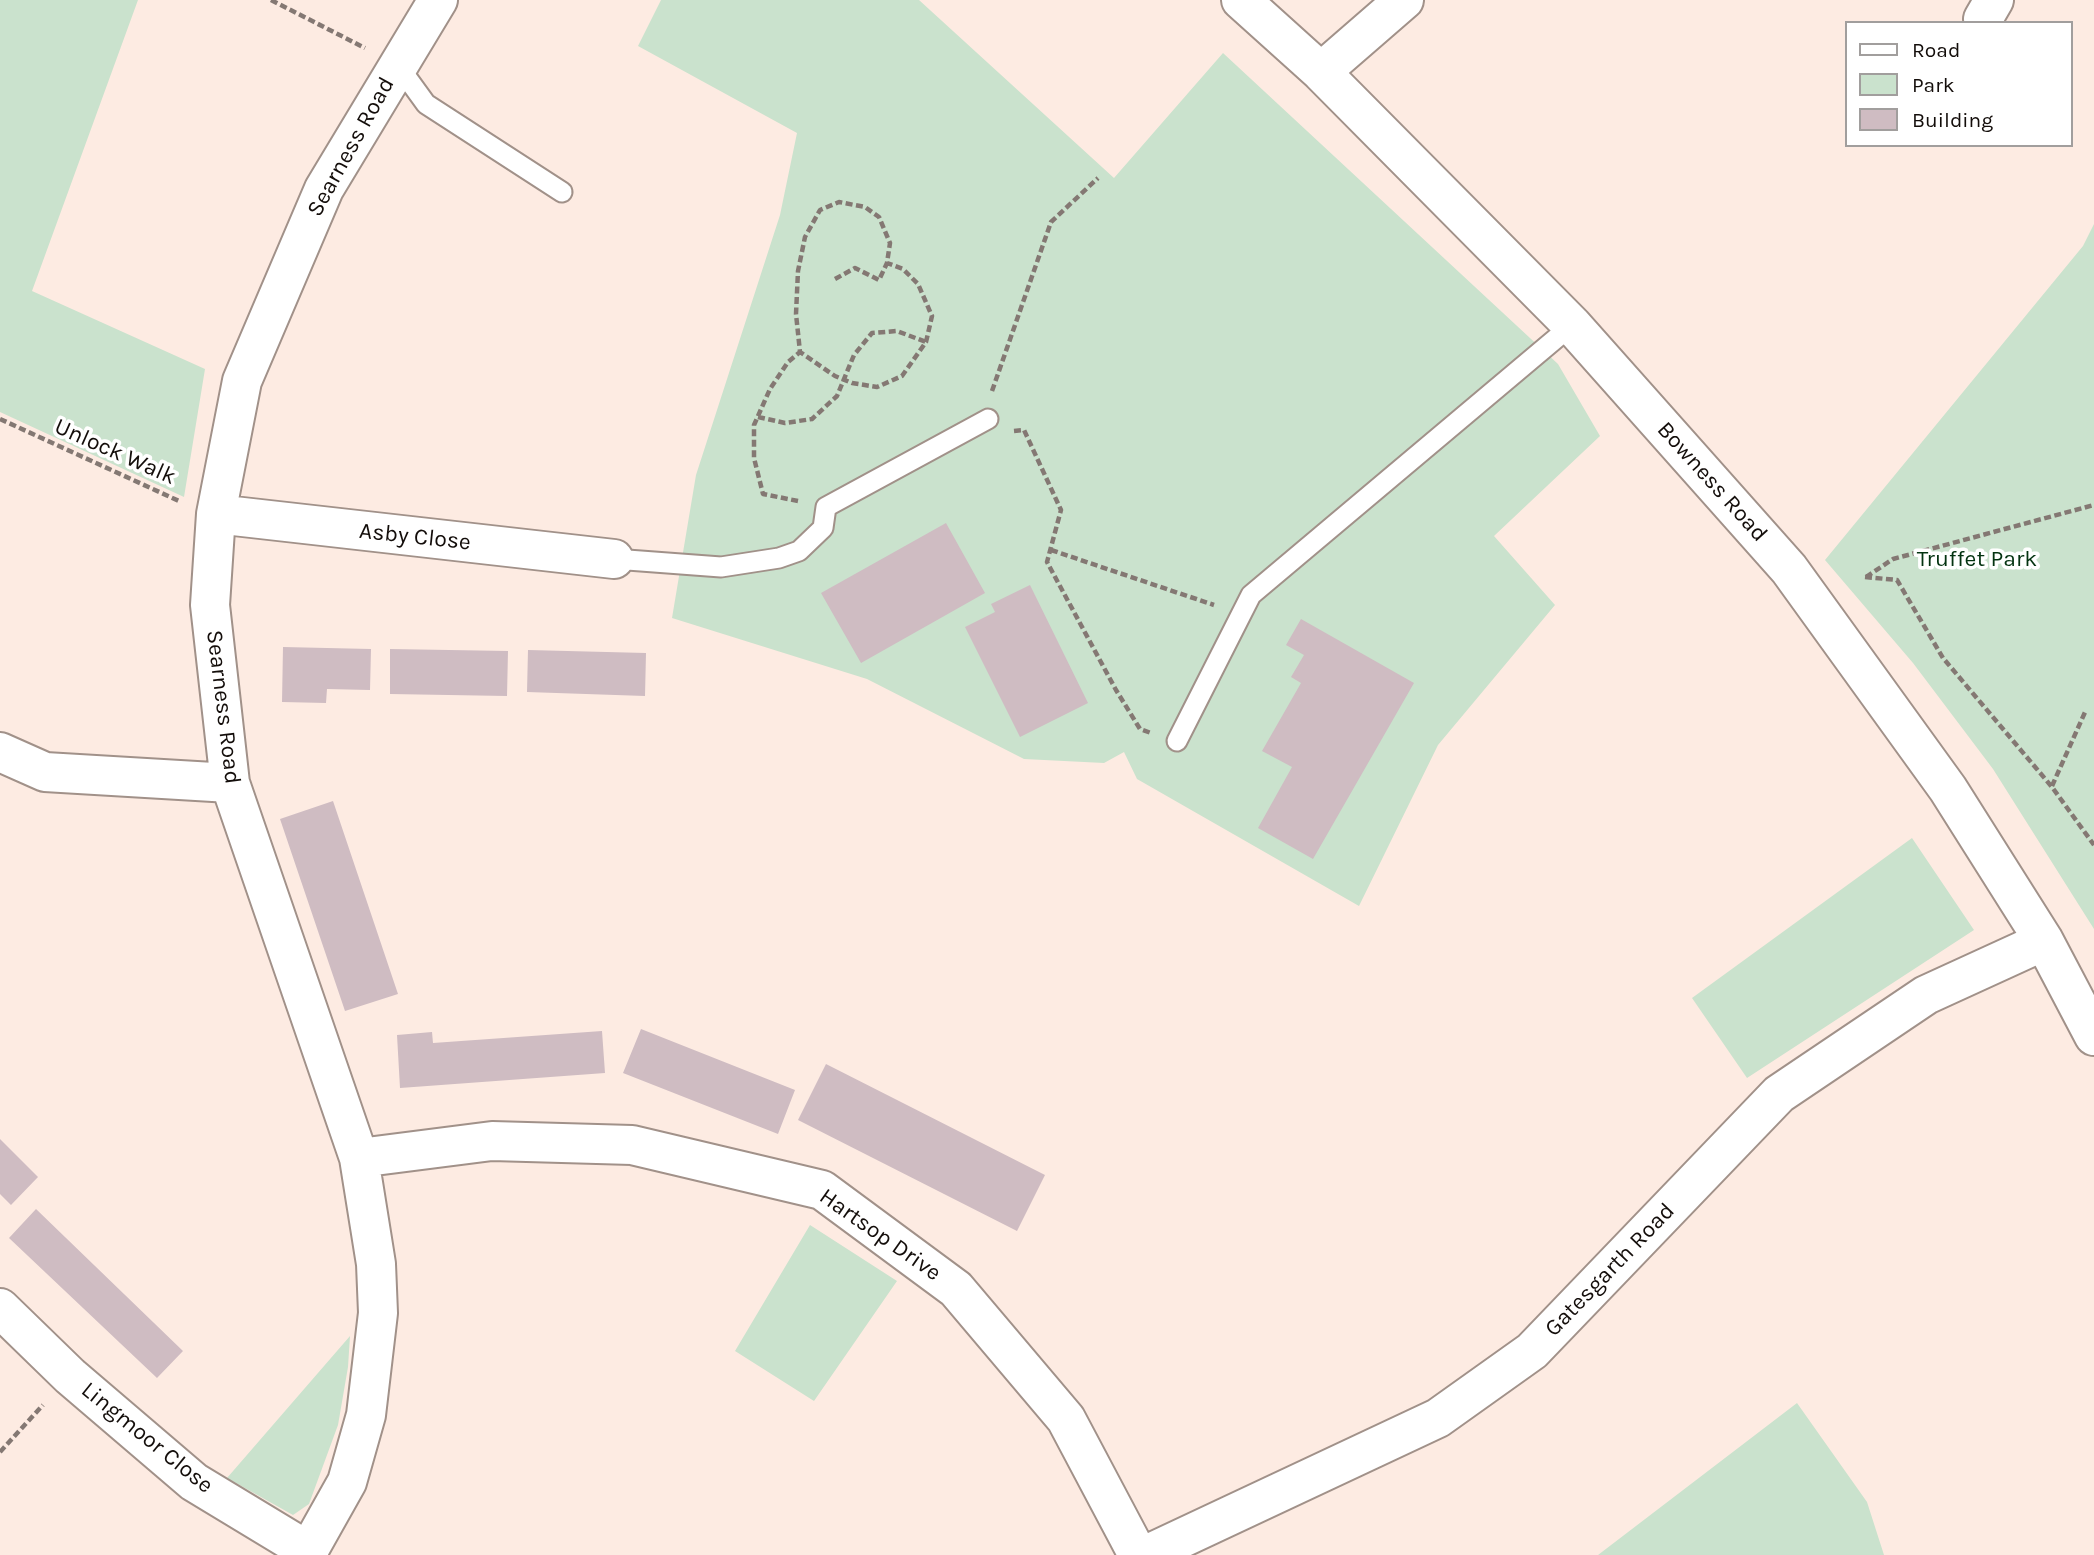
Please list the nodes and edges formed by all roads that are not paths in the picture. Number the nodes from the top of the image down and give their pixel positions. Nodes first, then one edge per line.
1 (439, 0) edge
2 (1241, 0) edge
3 (1404, 0) edge
4 (397, 64) junction
5 (1321, 72) junction
6 (562, 192) dead end
7 (1572, 325) junction
8 (988, 419) road end
9 (216, 514) junction
10 (614, 559) joint
11 (1177, 741) road end
12 (0, 752) edge
13 (230, 783) junction
14 (2044, 941) junction
15 (2094, 1036) edge
16 (359, 1158) junction
17 (0, 1308) edge
18 (307, 1553) edge
19 (1138, 1555) edge
20 (1146, 1555) edge

1 - 4 street, Searness Road
2 - 5 street, Bowness Road
3 - 5 street
4 - 6 lane
4 - 9 street, Searness Road
5 - 7 street, Bowness Road
7 - 11 lane
7 - 14 street, Bowness Road
8 - 10 lane
9 - 10 street, Asby Close
9 - 13 street, Searness Road
12 - 13 street
13 - 16 street, Searness Road
14 - 15 street, Bowness Road
14 - 20 street, Gatesgarth Road
16 - 18 street, Searness Road
16 - 19 street, Hartsop Drive
17 - 18 street, Lingmoor Close

